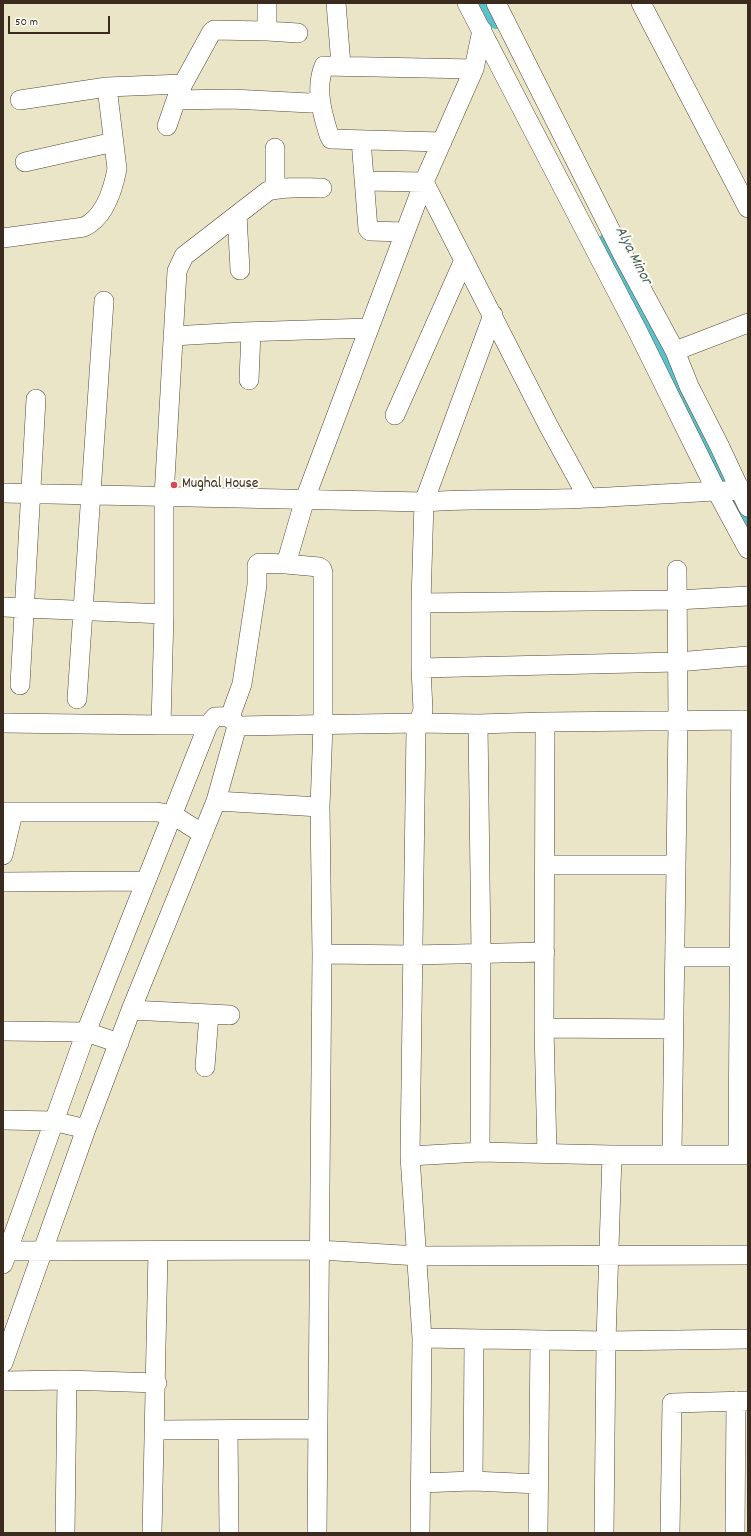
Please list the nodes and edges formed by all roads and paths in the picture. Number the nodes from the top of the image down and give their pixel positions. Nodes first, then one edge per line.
1 (266, 3) edge
2 (336, 3) edge
3 (468, 3) edge
4 (496, 3) edge
5 (641, 3) edge
6 (267, 30) junction
7 (482, 30) junction
8 (298, 32) dead end
9 (341, 65) junction
10 (474, 69) junction
11 (107, 87) junction
12 (179, 92) junction
13 (319, 99) junction
14 (20, 100) dead end
15 (168, 126) dead end
16 (361, 140) junction
17 (114, 142) junction
18 (442, 142) junction
19 (275, 148) dead end
20 (24, 162) dead end
21 (365, 181) junction
22 (424, 182) junction
23 (322, 188) dead end
24 (275, 189) junction
25 (748, 208) edge
26 (237, 215) junction
27 (406, 232) junction
28 (3, 238) edge
29 (464, 260) junction
30 (240, 270) dead end
31 (104, 301) dead end
32 (493, 316) junction
33 (748, 323) edge
34 (369, 328) junction
35 (251, 332) junction
36 (173, 336) junction
37 (675, 351) junction
38 (249, 380) dead end
39 (36, 399) dead end
40 (395, 415) dead end
41 (716, 490) junction
42 (744, 490) edge
43 (3, 493) edge
44 (30, 493) junction
45 (91, 494) junction
46 (164, 496) junction
47 (588, 498) junction
48 (305, 499) junction
49 (424, 502) junction
50 (748, 507) edge
51 (748, 549) edge
52 (286, 564) junction
53 (677, 570) dead end
54 (748, 596) edge
55 (677, 600) junction
56 (421, 603) junction
57 (3, 607) edge
58 (24, 608) junction
59 (83, 610) junction
60 (164, 614) junction
61 (748, 656) edge
62 (677, 662) junction
63 (421, 668) junction
64 (20, 685) dead end
65 (77, 699) dead end
66 (744, 720) edge
67 (233, 722) junction
68 (545, 722) junction
69 (678, 722) junction
70 (3, 723) edge
71 (418, 723) junction
72 (478, 724) junction
73 (161, 725) junction
74 (208, 725) junction
75 (323, 725) junction
76 (216, 801) junction
77 (320, 807) junction
78 (8, 812) edge
79 (173, 815) junction
80 (203, 834) junction
81 (3, 855) edge
82 (545, 865) junction
83 (676, 865) junction
84 (146, 881) junction
85 (3, 882) edge
86 (545, 952) junction
87 (481, 953) junction
88 (322, 954) junction
89 (413, 955) junction
90 (674, 956) junction
91 (744, 957) edge
92 (131, 1010) junction
93 (209, 1014) junction
94 (230, 1015) dead end
95 (544, 1028) junction
96 (674, 1029) junction
97 (3, 1031) edge
98 (86, 1032) junction
99 (119, 1043) junction
100 (205, 1067) dead end
101 (3, 1120) edge
102 (53, 1121) junction
103 (86, 1129) junction
104 (480, 1152) junction
105 (547, 1153) junction
106 (672, 1154) junction
107 (743, 1154) edge
108 (612, 1155) junction
109 (410, 1156) junction
110 (320, 1250) junction
111 (43, 1252) junction
112 (158, 1252) junction
113 (609, 1254) junction
114 (748, 1255) edge
115 (4, 1256) edge
116 (418, 1256) junction
117 (422, 1338) junction
118 (748, 1339) edge
119 (474, 1340) junction
120 (540, 1340) junction
121 (606, 1341) junction
122 (3, 1363) edge
123 (67, 1380) junction
124 (3, 1381) edge
125 (157, 1383) junction
126 (742, 1401) edge
127 (318, 1429) junction
128 (156, 1430) junction
129 (228, 1430) junction
130 (473, 1481) junction
131 (420, 1483) junction
132 (538, 1484) junction
133 (65, 1533) edge
134 (152, 1533) edge
135 (229, 1533) edge
136 (317, 1533) edge
137 (420, 1533) edge
138 (538, 1533) edge
139 (604, 1533) edge
140 (611, 1533) edge
141 (670, 1533) edge
142 (735, 1533) edge

1 - 6 street
2 - 9 street
3 - 7 street
4 - 37 street
5 - 25 street
6 - 8 street
6 - 12 street
7 - 10 street
7 - 41 street
9 - 10 street
9 - 13 street
10 - 18 street
11 - 12 street
11 - 14 street
11 - 17 street
12 - 13 street
12 - 15 street
13 - 16 street
16 - 18 street
16 - 21 street
17 - 20 street
17 - 28 street
18 - 22 street
19 - 24 street
21 - 22 street
21 - 27 street
22 - 27 street
22 - 29 street
23 - 24 street
24 - 26 street
26 - 30 street
26 - 36 street
27 - 34 street
29 - 32 street
29 - 40 street
31 - 45 street
32 - 47 street
32 - 49 street
33 - 37 street
34 - 35 street
34 - 48 street
35 - 36 street
35 - 38 street
36 - 46 street
37 - 42 street
39 - 44 street
41 - 42 street
41 - 47 street
41 - 51 street
42 - 50 street
43 - 44 street
44 - 45 street
44 - 58 street
45 - 46 street
45 - 59 street
46 - 48 street
46 - 60 street
47 - 49 street
48 - 49 street
48 - 52 street
49 - 56 street
52 - 67 street
52 - 75 street
53 - 55 street
54 - 55 street
55 - 56 street
55 - 62 street
56 - 63 street
57 - 58 street
58 - 59 street
58 - 64 street
59 - 60 street
59 - 65 street
60 - 73 street
61 - 62 street
62 - 63 street
62 - 69 street
63 - 71 street
66 - 69 street
66 - 91 street
67 - 74 street
67 - 75 street
67 - 76 street
68 - 69 street
68 - 72 street
68 - 82 street
69 - 83 street
70 - 73 street
71 - 72 street
71 - 75 street
71 - 89 street
72 - 87 street
73 - 74 street
74 - 79 street
75 - 77 street
76 - 77 street
76 - 80 street
77 - 88 street
78 - 79 street
78 - 81 street
79 - 80 street
79 - 84 street
80 - 92 street
82 - 83 street
82 - 86 street
83 - 90 street
84 - 85 street
84 - 98 street
86 - 87 street
86 - 95 street
87 - 89 street
87 - 104 street
88 - 89 street
88 - 110 street
89 - 109 street
90 - 91 street
90 - 96 street
91 - 107 street
92 - 93 street
92 - 99 street
93 - 94 street
93 - 100 street
95 - 96 street
95 - 105 street
96 - 106 street
97 - 98 street
98 - 99 street
98 - 102 street
99 - 103 street
101 - 102 street
102 - 103 street
102 - 115 street
103 - 111 street
104 - 105 street
104 - 109 street
105 - 108 street
106 - 107 street
106 - 108 street
108 - 113 street
109 - 116 street
110 - 112 street
110 - 116 street
110 - 127 street
111 - 112 street
111 - 115 street
111 - 122 street
112 - 125 street
113 - 114 street
113 - 116 street
113 - 121 street
116 - 117 street
117 - 119 street
117 - 131 street
118 - 121 street
119 - 120 street
119 - 130 street
120 - 121 street
120 - 132 street
121 - 139 street
123 - 124 street
123 - 125 street
123 - 133 street
125 - 128 street
126 - 141 street
126 - 142 street
127 - 129 street
127 - 136 street
128 - 129 street
128 - 134 street
129 - 135 street
130 - 131 street
130 - 132 street
131 - 137 street
132 - 138 street
139 - 140 street

